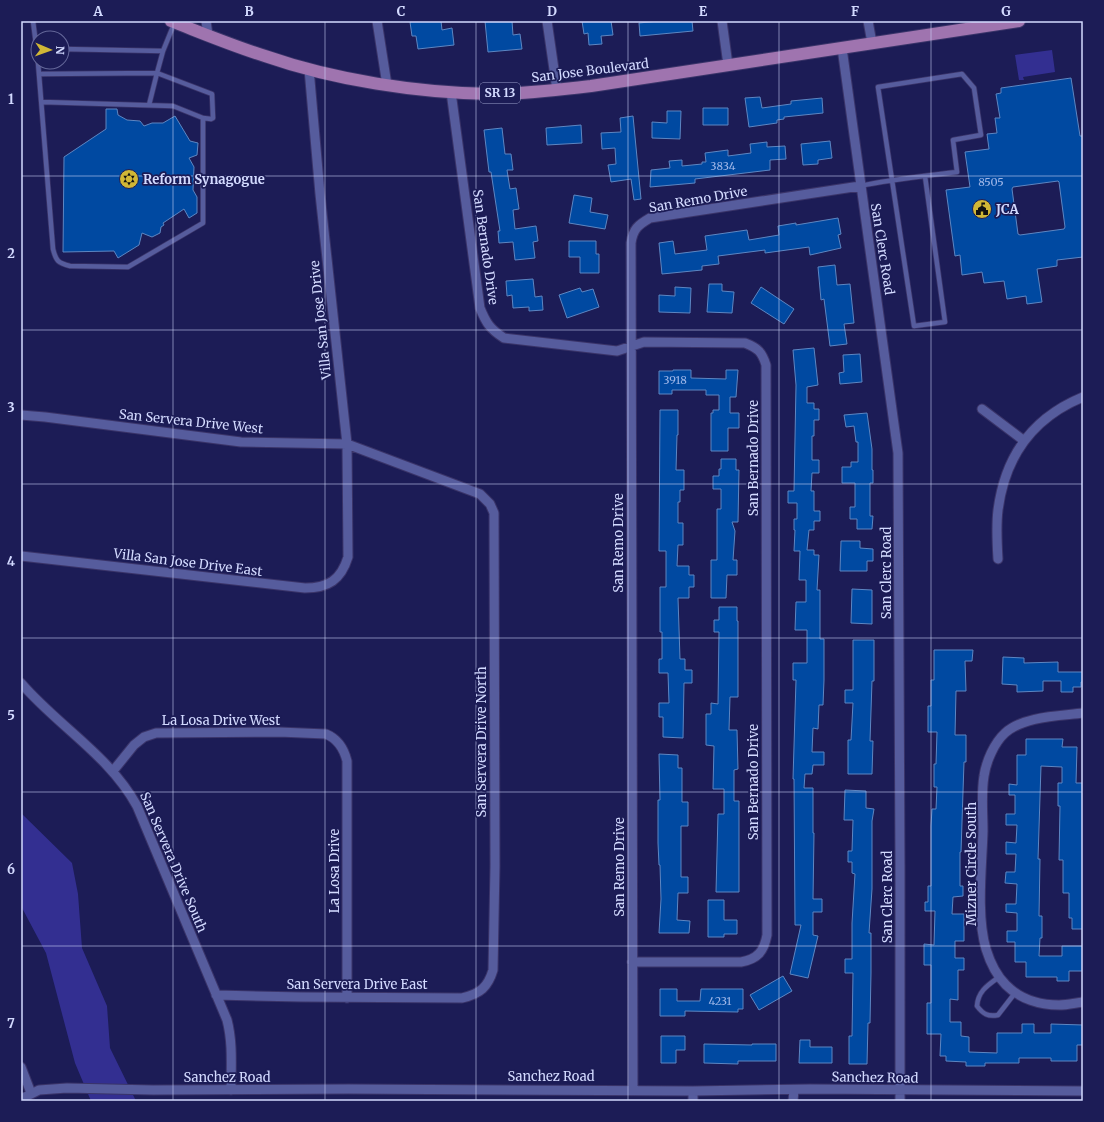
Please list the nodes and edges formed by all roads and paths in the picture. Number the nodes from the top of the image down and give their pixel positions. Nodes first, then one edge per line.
1 (206, 21) edge
2 (378, 21) edge
3 (547, 21) edge
4 (722, 21) edge
5 (868, 21) edge
6 (1019, 21) edge
7 (173, 22) edge
8 (208, 35) junction
9 (872, 43) junction
10 (842, 48) junction
11 (70, 49) edge
12 (163, 51) junction
13 (728, 65) junction
14 (309, 69) junction
15 (39, 70) edge
16 (157, 73) junction
17 (40, 74) junction
18 (387, 85) junction
19 (557, 90) junction
20 (451, 92) junction
21 (42, 102) junction
22 (149, 105) junction
23 (203, 118) junction
24 (925, 176) junction
25 (893, 180) junction
26 (860, 186) junction
27 (631, 347) junction
28 (1083, 397) edge
29 (982, 409) dead end
30 (21, 415) edge
31 (1024, 440) junction
32 (347, 444) junction
33 (490, 504) joint
34 (21, 556) edge
35 (998, 559) dead end
36 (344, 568) joint
37 (21, 683) edge
38 (1083, 713) edge
39 (342, 746) joint
40 (112, 771) junction
41 (632, 962) junction
42 (999, 977) junction
43 (490, 980) joint
44 (1015, 993) junction
45 (216, 995) junction
46 (347, 998) junction
47 (1083, 1002) edge
48 (21, 1066) edge
49 (231, 1090) junction
50 (632, 1090) junction
51 (693, 1090) junction
52 (794, 1090) junction
53 (900, 1090) junction
54 (1083, 1091) edge
55 (31, 1093) junction
56 (21, 1099) edge
57 (693, 1101) edge
58 (794, 1101) edge
59 (900, 1101) edge

1 - 8 street
2 - 18 street
3 - 19 street
4 - 13 street
5 - 9 street
6 - 9 main road, San Jose Boulevard / SR 13
7 - 8 main road, San Jose Boulevard / SR 13
7 - 12 lane
8 - 14 main road, San Jose Boulevard / SR 13
9 - 10 main road, San Jose Boulevard / SR 13
10 - 13 main road, San Jose Boulevard / SR 13
10 - 26 street, San Clerc Road
11 - 12 lane
12 - 16 lane
13 - 19 main road, San Jose Boulevard / SR 13
14 - 18 main road, San Jose Boulevard / SR 13
14 - 32 street, Villa San Jose Drive
15 - 17 lane
16 - 17 lane
16 - 22 lane
16 - 23 lane
17 - 21 lane
18 - 20 main road, San Jose Boulevard / SR 13
19 - 20 main road, San Jose Boulevard / SR 13
20 - 27 street, San Bernado Drive
21 - 22 lane
21 - 23 lane
22 - 23 lane
24 - 25 lane
24 - 25 lane
24 - 25 lane
25 - 26 lane
26 - 27 street, San Remo Drive
26 - 53 street, San Clerc Road
27 - 41 street, San Remo Drive
27 - 41 street, San Bernado Drive
28 - 31 street
29 - 31 street
30 - 32 street, San Servera Drive West
31 - 35 street
32 - 33 street, San Servera Drive West
32 - 36 street, Villa San Jose Drive
33 - 43 street, San Servera Drive North
34 - 36 street, Villa San Jose Drive East
37 - 40 street, San Servera Drive South
38 - 42 street, Mizner Circle South
39 - 40 street, La Losa Drive West
39 - 46 street, La Losa Drive
40 - 45 street, San Servera Drive South
41 - 50 street, San Remo Drive
42 - 44 street, Mizner Circle South
42 - 44 lane
43 - 46 street, San Servera Drive East
44 - 47 street, Mizner Circle South
45 - 46 street, San Servera Drive East
45 - 49 street, San Servera Drive South
48 - 55 street
49 - 50 street, Sanchez Road
49 - 55 street, Sanchez Road
50 - 51 street, Sanchez Road
51 - 52 street, Sanchez Road
51 - 57 street
52 - 53 street, Sanchez Road
52 - 58 street
53 - 54 street, Sanchez Road
53 - 59 street, San Clerc Road
55 - 56 street, Sanchez Road

